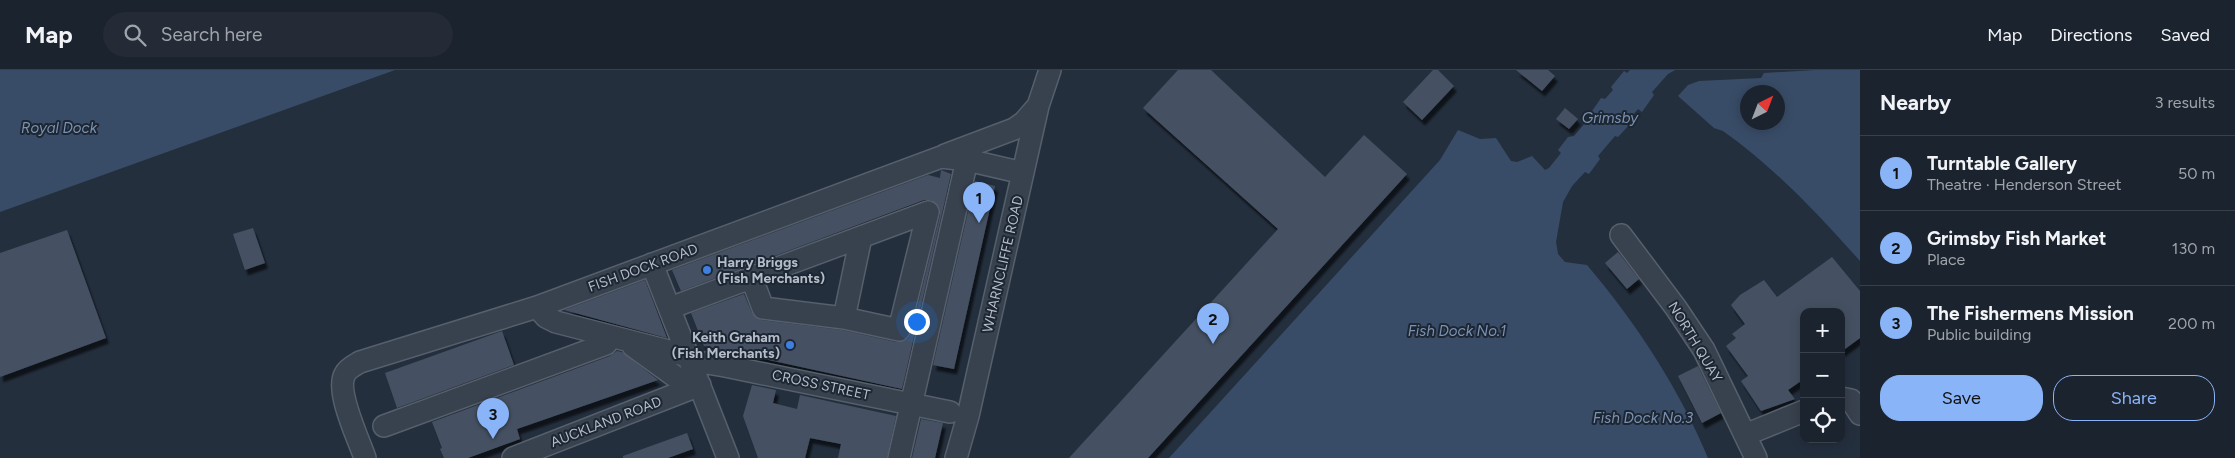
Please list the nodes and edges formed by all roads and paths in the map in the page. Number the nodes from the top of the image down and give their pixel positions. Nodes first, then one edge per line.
1 (1050, 70) edge
2 (1038, 106) junction
3 (941, 157) junction
4 (967, 160) junction
5 (1024, 172) junction
6 (1620, 235) dead end
7 (861, 237) junction
8 (652, 264) junction
9 (752, 279) junction
10 (537, 307) junction
11 (670, 308) junction
12 (844, 318) junction
13 (617, 338) junction
14 (690, 360) junction
15 (696, 387) junction
16 (1845, 399) edge
17 (911, 404) junction
18 (950, 412) dead end
19 (1800, 413) edge
20 (1860, 414) edge
21 (384, 426) dead end
22 (1745, 435) junction
23 (365, 458) edge
24 (513, 458) edge
25 (728, 458) edge
26 (899, 458) edge
27 (956, 458) edge
28 (1756, 458) edge

1 - 2 street, WHARNCLIFFE ROAD
2 - 3 street, FISH DOCK ROAD
2 - 5 street, WHARNCLIFFE ROAD
3 - 4 street, FISH DOCK ROAD
3 - 8 street, FISH DOCK ROAD
4 - 5 street, FISH DOCK ROAD
4 - 17 street
5 - 27 street, WHARNCLIFFE ROAD
6 - 22 street, NORTH QUAY
7 - 9 street
7 - 12 street
7 - 12 street
8 - 10 street, FISH DOCK ROAD
8 - 11 street
9 - 11 street
9 - 12 street
10 - 13 street, CROSS STREET
10 - 23 street, FISH DOCK ROAD
11 - 14 street
13 - 14 street, CROSS STREET
13 - 15 street, CROSS STREET
13 - 21 street
14 - 15 street
14 - 17 street, CROSS STREET
15 - 24 street, AUCKLAND ROAD
15 - 25 street
16 - 20 street
17 - 18 street, CROSS STREET
17 - 26 street
19 - 22 street
22 - 28 street, NORTH QUAY

